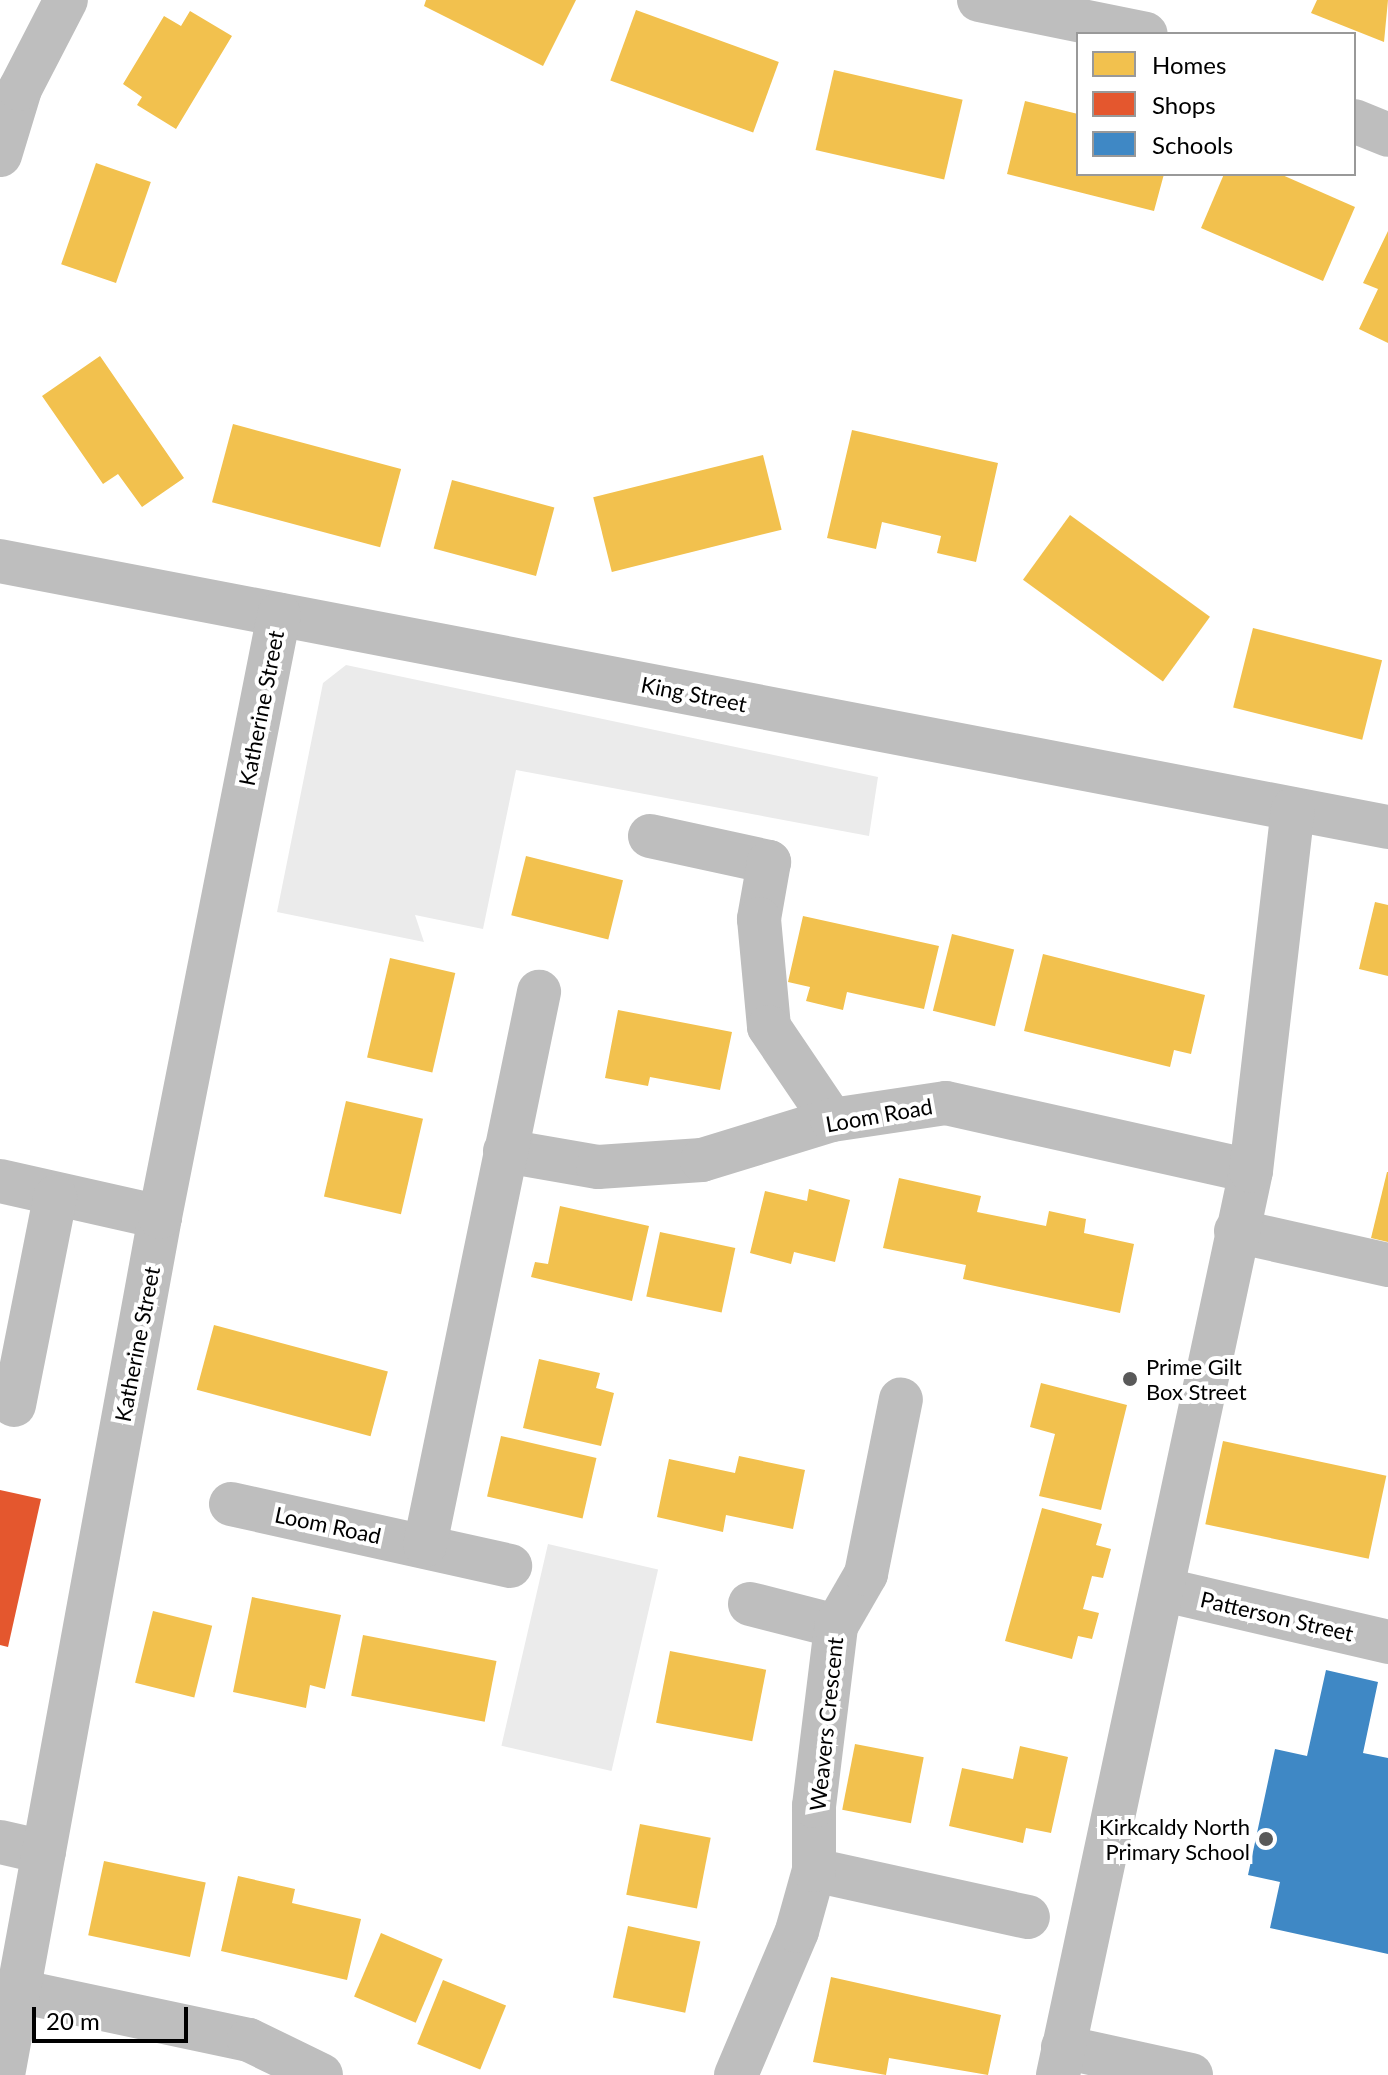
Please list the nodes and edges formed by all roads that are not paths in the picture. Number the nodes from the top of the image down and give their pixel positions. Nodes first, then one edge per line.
1 (66, 0) edge
2 (979, 0) edge
3 (1136, 32) edge
4 (1356, 122) edge
5 (1388, 135) edge
6 (0, 155) edge
7 (0, 561) edge
8 (279, 615) junction
9 (1293, 809) junction
10 (1388, 827) edge
11 (650, 836) dead end
12 (539, 992) dead end
13 (832, 1120) junction
14 (505, 1151) junction
15 (1251, 1171) junction
16 (0, 1181) edge
17 (55, 1197) junction
18 (160, 1217) junction
19 (1236, 1231) junction
20 (1388, 1265) edge
21 (901, 1399) dead end
22 (14, 1405) dead end
23 (231, 1504) dead end
24 (425, 1545) junction
25 (510, 1566) dead end
26 (1165, 1590) junction
27 (750, 1604) dead end
28 (836, 1626) junction
29 (1388, 1642) edge
30 (0, 1842) edge
31 (44, 1852) junction
32 (814, 1870) junction
33 (1028, 1917) dead end
34 (18, 1991) junction
35 (1060, 2061) edge
36 (3, 2065) edge
37 (321, 2075) edge
38 (736, 2075) edge
39 (1191, 2075) edge

1 - 6 street
2 - 3 street
4 - 5 street
7 - 8 street, King Street
8 - 9 street, King Street
8 - 18 street, Katherine Street
9 - 10 street, King Street
9 - 15 street
11 - 13 street
12 - 14 street
13 - 14 street, Loom Road
13 - 15 street, Loom Road
14 - 24 street
15 - 19 street
16 - 17 street
17 - 18 street
17 - 22 street
18 - 31 street, Katherine Street
19 - 20 street
19 - 26 street
21 - 28 street, Weavers Crescent
23 - 24 street, Loom Road
24 - 25 street, Loom Road
26 - 29 street, Patterson Street
26 - 35 street
27 - 28 street
28 - 32 street, Weavers Crescent
30 - 31 street
31 - 34 street, Katherine Street
32 - 33 street
32 - 38 street, Weavers Crescent
34 - 36 street, Katherine Street
34 - 37 street
35 - 39 street

